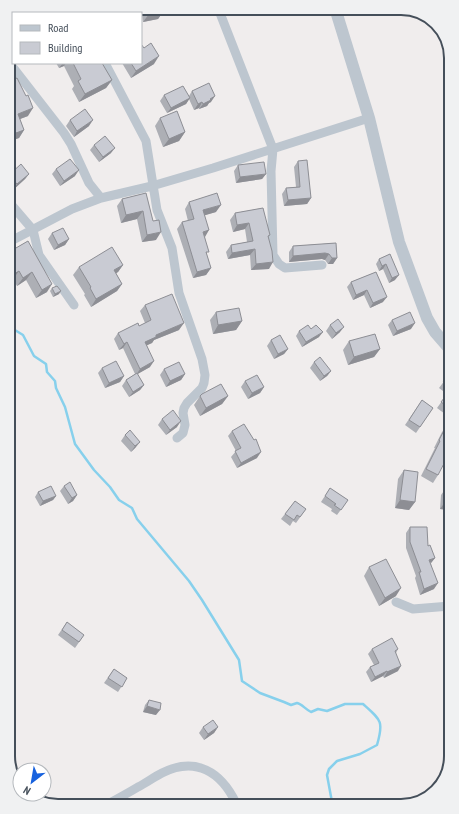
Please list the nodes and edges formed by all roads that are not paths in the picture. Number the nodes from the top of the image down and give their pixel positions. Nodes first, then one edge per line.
1 (221, 15) edge
2 (337, 15) edge
3 (106, 64) edge
4 (15, 70) edge
5 (370, 118) junction
6 (273, 149) junction
7 (152, 186) junction
8 (101, 198) junction
9 (15, 209) edge
10 (33, 230) junction
11 (15, 239) edge
12 (322, 265) dead end
13 (74, 305) dead end
14 (444, 342) edge
15 (177, 438) dead end
16 (396, 602) dead end
17 (444, 606) edge
18 (116, 799) edge
19 (233, 799) edge

1 - 6 street
2 - 5 street
3 - 7 street
4 - 8 street
5 - 6 street
5 - 14 street
6 - 7 street
6 - 12 street
7 - 8 street
7 - 15 street
8 - 10 street
9 - 10 street
10 - 11 street
10 - 13 street
16 - 17 street
18 - 19 street

